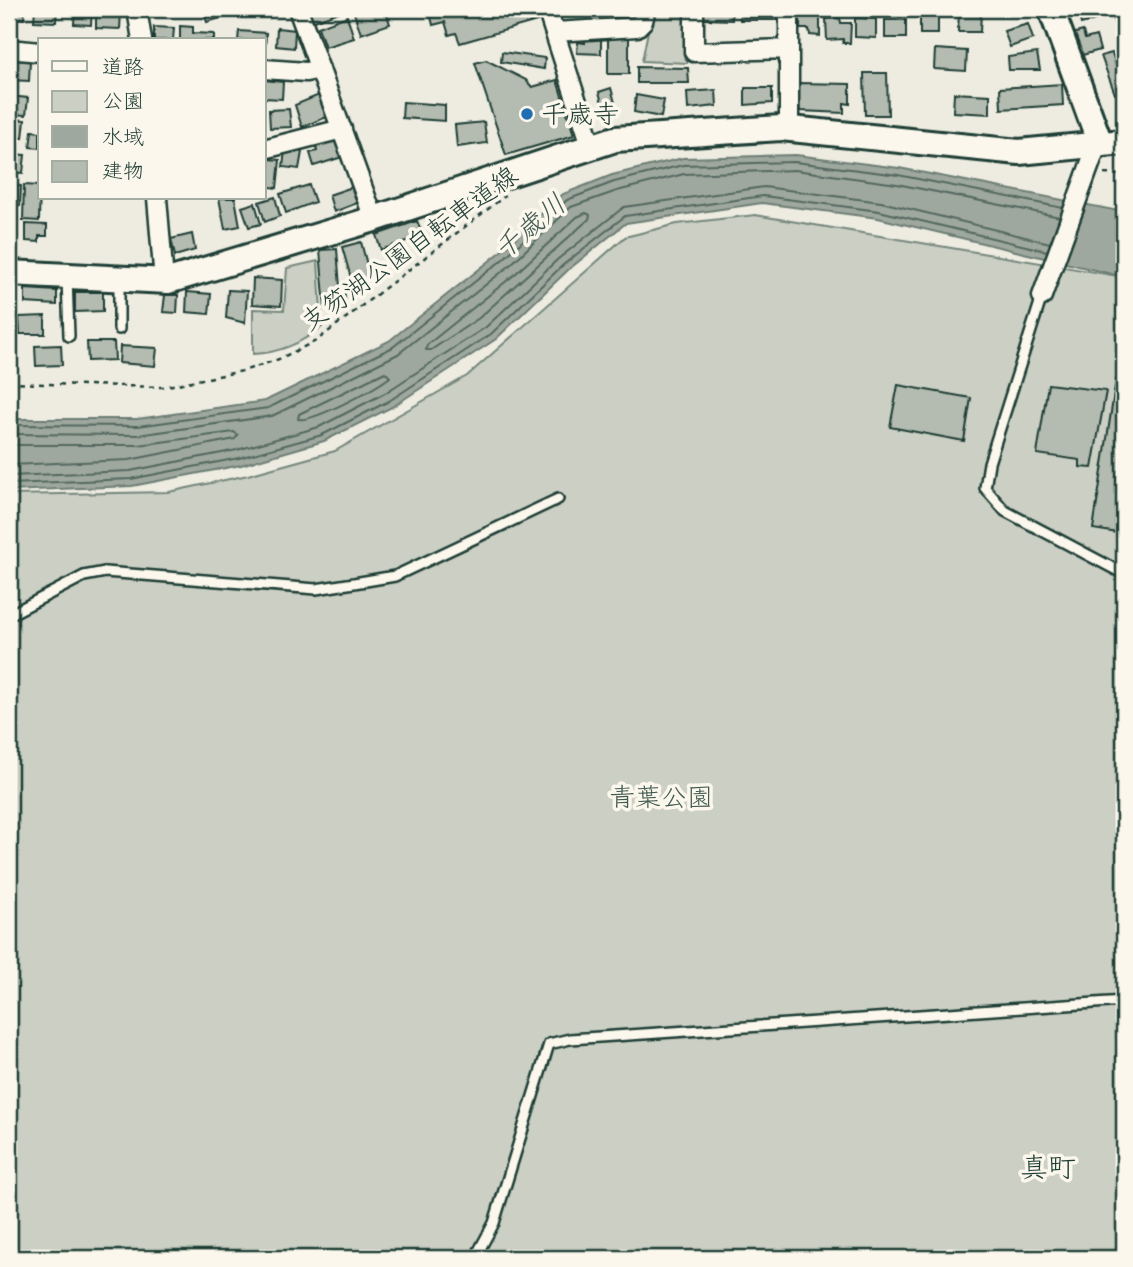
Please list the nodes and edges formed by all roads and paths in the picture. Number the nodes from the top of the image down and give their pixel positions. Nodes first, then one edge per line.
1 (137, 9) edge
2 (299, 9) edge
3 (547, 9) edge
4 (646, 9) edge
5 (694, 9) edge
6 (789, 9) edge
7 (1051, 9) edge
8 (555, 32) junction
9 (142, 38) edge
10 (9, 49) edge
11 (789, 49) junction
12 (38, 52) edge
13 (266, 69) edge
14 (320, 69) junction
15 (789, 128) junction
16 (342, 129) junction
17 (1124, 142) edge
18 (591, 145) junction
19 (1097, 145) junction
20 (266, 148) edge
21 (1124, 175) edge
22 (1084, 177) junction
23 (508, 194) dead end
24 (157, 200) edge
25 (374, 219) junction
26 (9, 273) edge
27 (67, 276) junction
28 (118, 279) junction
29 (164, 281) junction
30 (1042, 296) joint
31 (119, 329) dead end
32 (69, 335) dead end
33 (9, 383) edge
34 (558, 499) dead end
35 (1124, 574) edge
36 (9, 615) edge
37 (1124, 1001) edge
38 (475, 1258) edge

1 - 9 street
2 - 14 street
3 - 8 street
4 - 8 street
5 - 11 street
6 - 11 street
7 - 19 street
8 - 18 street
10 - 12 street
11 - 15 street
13 - 14 street
14 - 16 street
15 - 18 street
15 - 19 street
16 - 20 street
16 - 25 street
17 - 19 street
18 - 25 street
19 - 22 street
21 - 22 path
22 - 30 street
23 - 33 path, 支笏湖公園自転車道線
24 - 29 street
25 - 29 street
26 - 27 street
27 - 28 street
27 - 32 lane
28 - 29 street
28 - 31 lane
30 - 35 lane
34 - 36 lane
37 - 38 lane

